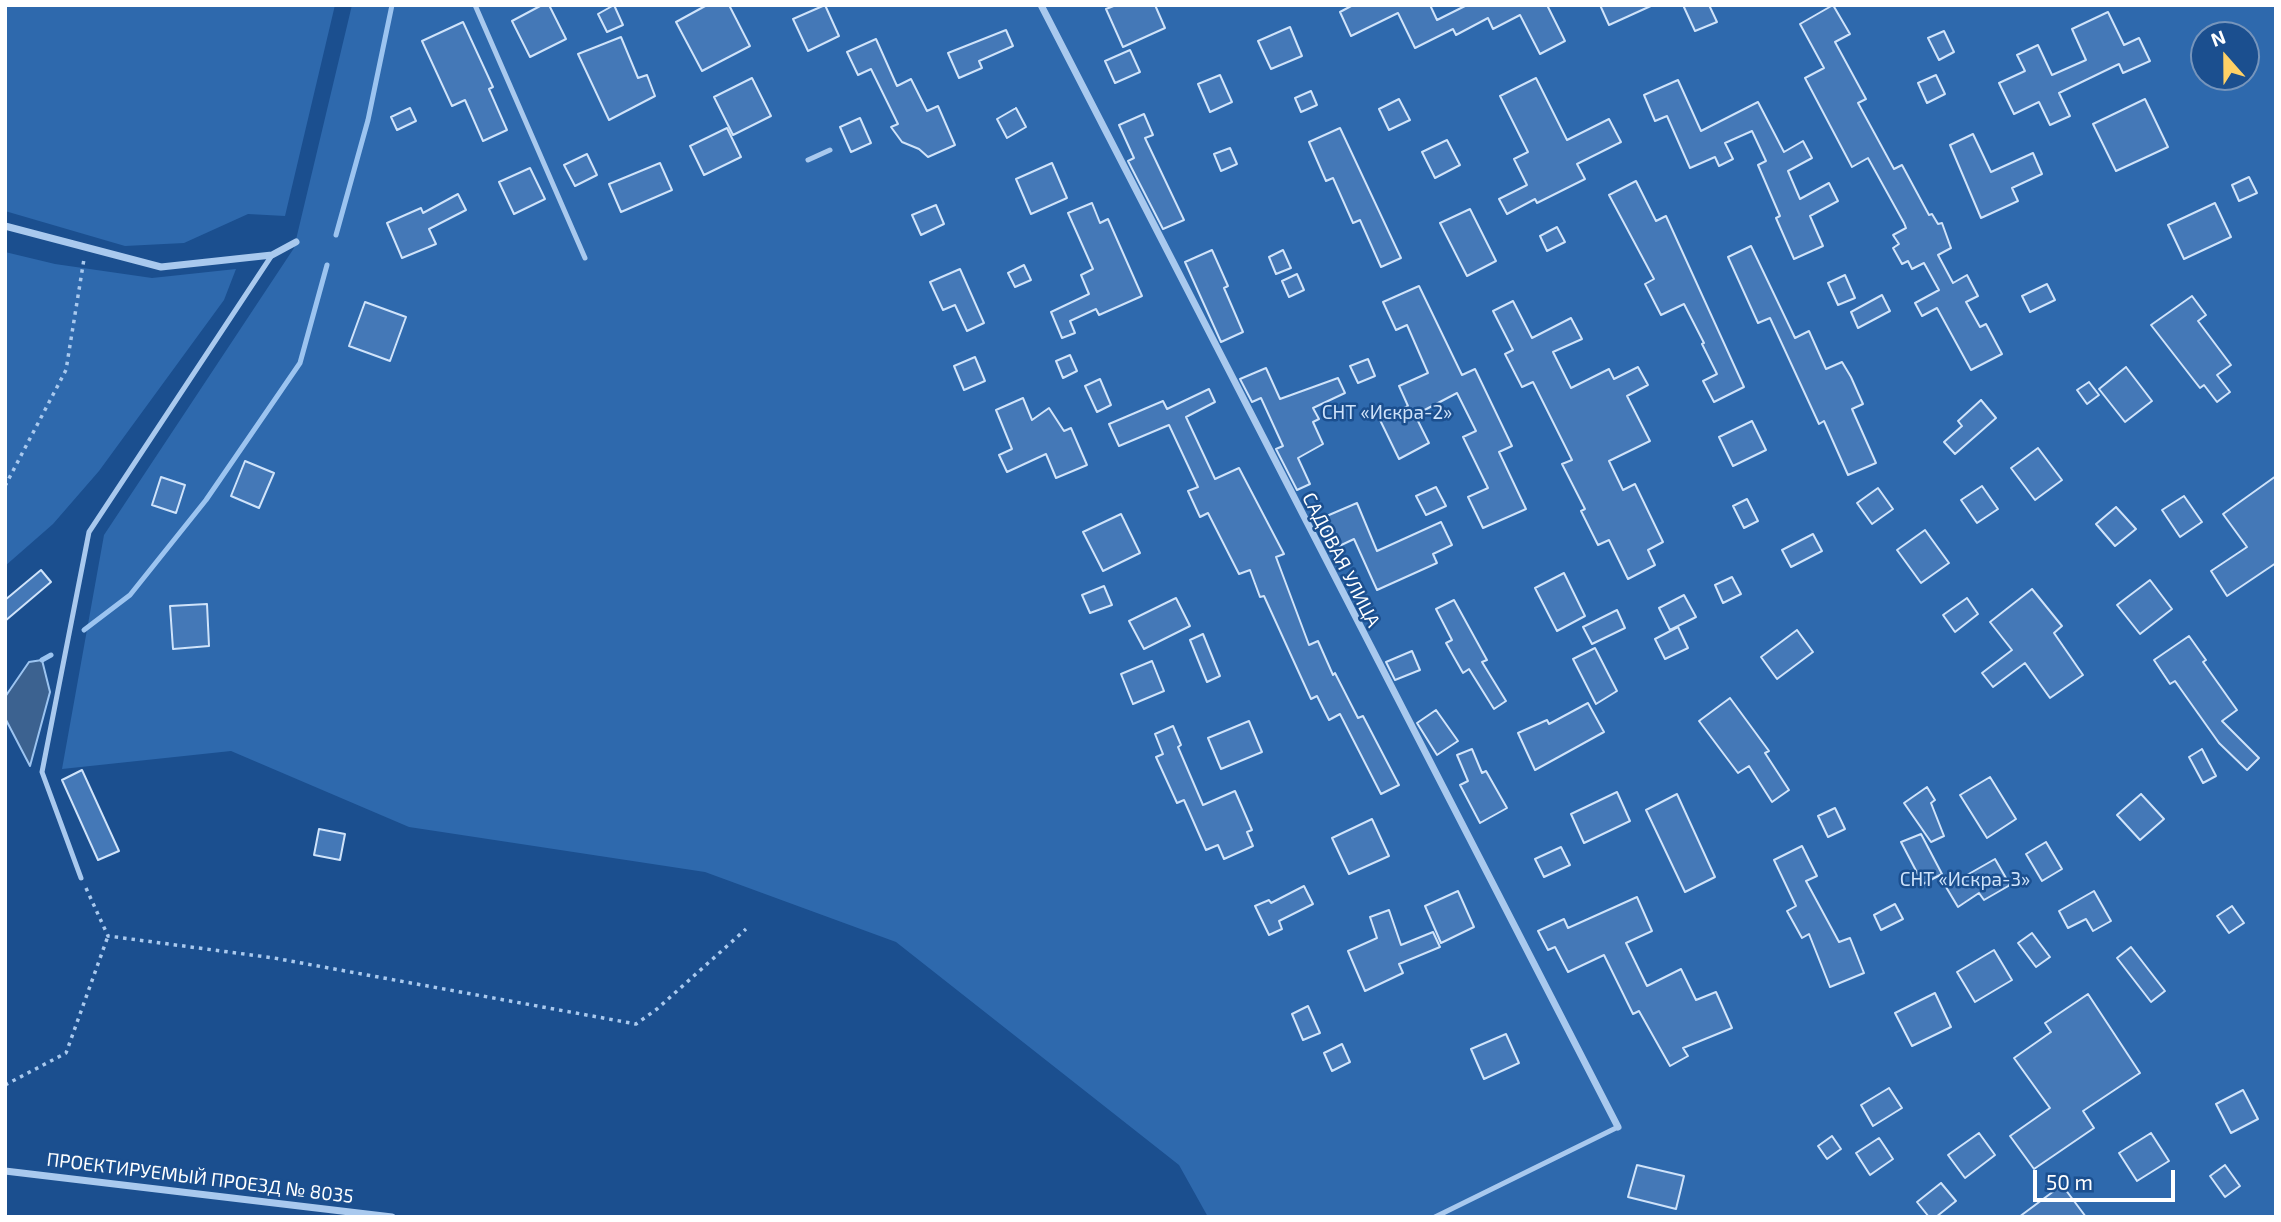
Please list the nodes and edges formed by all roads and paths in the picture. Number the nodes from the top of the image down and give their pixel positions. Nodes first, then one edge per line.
1 (475, 5) edge
2 (1041, 5) edge
3 (830, 150) dead end
4 (808, 160) dead end
5 (5, 226) edge
6 (296, 242) dead end
7 (86, 247) junction
8 (272, 255) junction
9 (585, 258) dead end
10 (5, 486) edge
11 (81, 878) joint
12 (746, 929) dead end
13 (108, 936) junction
14 (5, 1085) edge
15 (1618, 1127) joint
16 (5, 1171) edge
17 (392, 1217) edge
18 (1435, 1217) edge

1 - 9 lane
2 - 15 street, САДОВАЯ УЛИЦА
3 - 4 lane
5 - 7 street
6 - 8 street
7 - 8 street
7 - 10 path
8 - 11 lane
11 - 13 path
12 - 13 path
13 - 14 path
15 - 18 lane
16 - 17 street, ПРОЕКТИРУЕМЫЙ ПРОЕЗД № 8035

